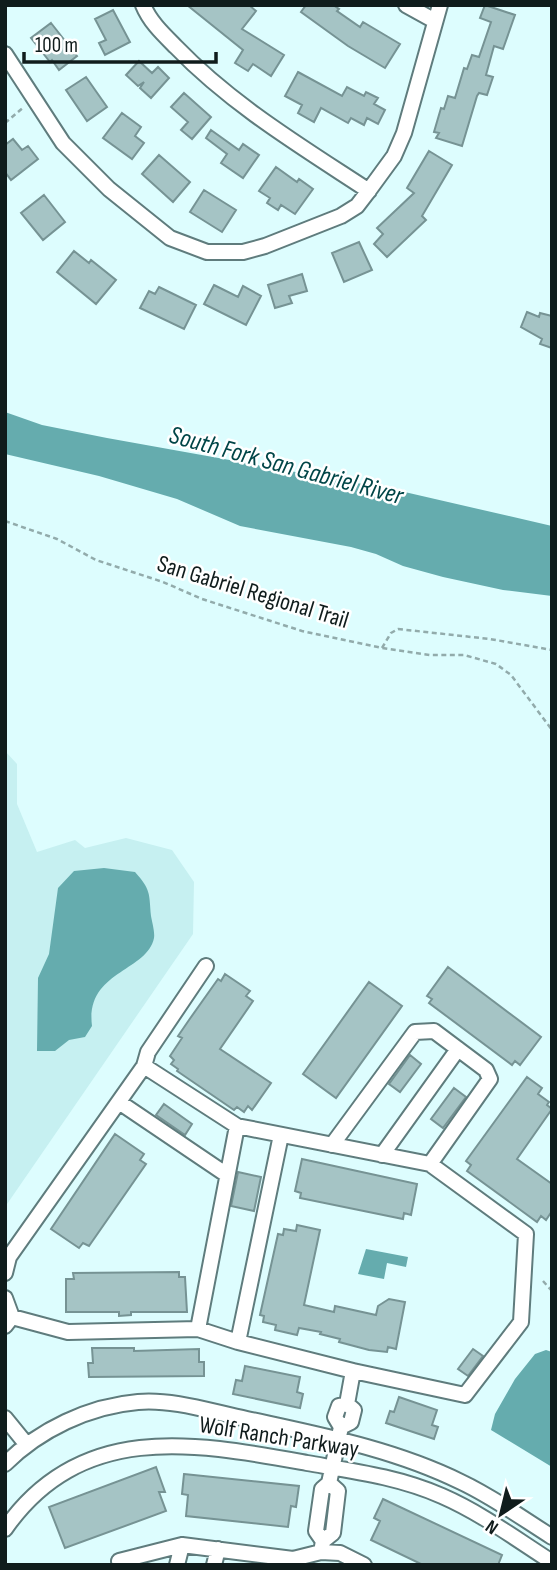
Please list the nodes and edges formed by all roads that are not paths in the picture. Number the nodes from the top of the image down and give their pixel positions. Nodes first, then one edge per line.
1 (143, 5) edge
2 (406, 5) edge
3 (440, 5) edge
4 (435, 21) junction
5 (5, 54) edge
6 (368, 192) junction
7 (206, 966) dead end
8 (458, 1049) junction
9 (144, 1066) junction
10 (119, 1102) junction
11 (237, 1126) junction
12 (281, 1135) junction
13 (332, 1145) junction
14 (382, 1154) junction
15 (430, 1164) junction
16 (227, 1175) junction
17 (5, 1273) edge
18 (5, 1298) edge
19 (9, 1321) edge
20 (198, 1329) junction
21 (238, 1342) junction
22 (353, 1371) junction
23 (5, 1418) edge
24 (340, 1433) junction
25 (27, 1445) junction
26 (5, 1464) edge
27 (332, 1467) junction
28 (5, 1529) edge
29 (552, 1537) edge
30 (182, 1545) junction
31 (322, 1546) junction
32 (218, 1549) junction
33 (338, 1559) edge
34 (119, 1561) dead end
35 (302, 1561) edge
36 (552, 1562) edge
37 (177, 1565) edge
38 (214, 1565) edge
39 (364, 1565) edge

1 - 6 street
2 - 4 street
3 - 4 street
4 - 6 street
5 - 6 street
7 - 9 street
8 - 13 street
8 - 14 street
8 - 15 street
9 - 10 street
9 - 11 street
10 - 16 street
10 - 17 street
11 - 12 street
11 - 16 street
12 - 13 street
12 - 21 street
13 - 14 street
14 - 15 street
15 - 22 street
16 - 20 street
18 - 19 street
19 - 20 street
20 - 21 street
21 - 22 street
22 - 24 street
23 - 25 street
24 - 25 street, Wolf Ranch Parkway
24 - 27 street
24 - 29 street, Wolf Ranch Parkway
25 - 26 street, Wolf Ranch Parkway
27 - 28 street, Wolf Ranch Parkway
27 - 31 street
27 - 36 street, Wolf Ranch Parkway
30 - 32 street
30 - 34 street
30 - 37 street
31 - 33 street
31 - 35 street
32 - 35 street
32 - 38 street
33 - 39 street

